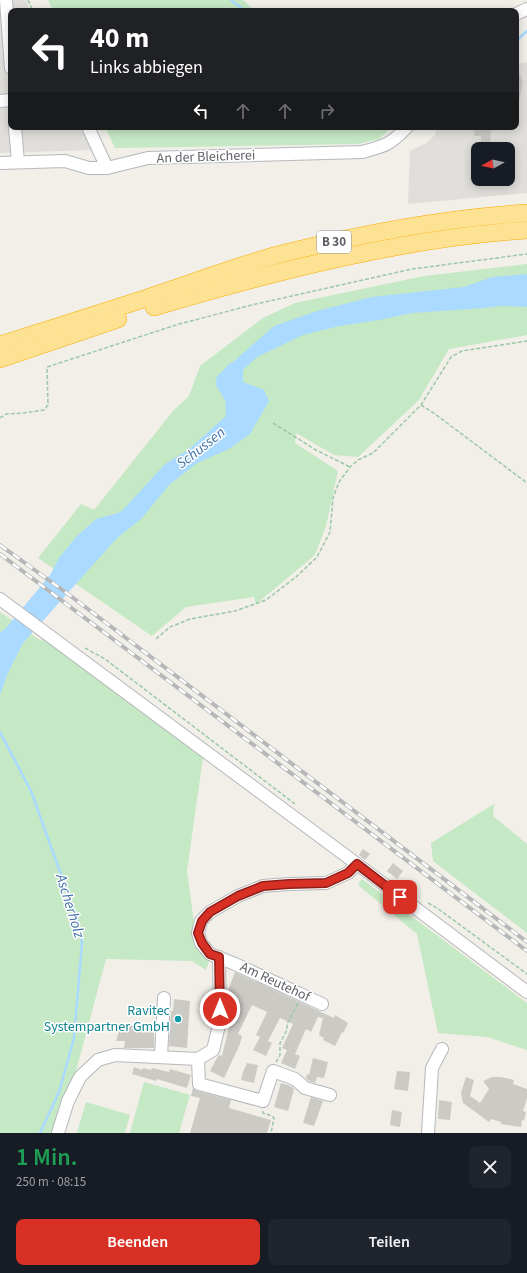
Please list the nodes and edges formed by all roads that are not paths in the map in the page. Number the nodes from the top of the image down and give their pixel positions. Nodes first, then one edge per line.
1 (6, 0) edge
2 (8, 27) edge
3 (15, 130) edge
4 (89, 130) edge
5 (404, 130) edge
6 (18, 162) junction
7 (0, 163) edge
8 (107, 168) junction
9 (527, 213) edge
10 (527, 230) edge
11 (0, 345) edge
12 (0, 359) edge
13 (0, 599) edge
14 (357, 864) junction
15 (219, 957) junction
16 (527, 992) edge
17 (164, 998) dead end
18 (322, 1004) dead end
19 (442, 1049) dead end
20 (161, 1057) junction
21 (198, 1060) junction
22 (330, 1095) dead end
23 (58, 1133) edge
24 (428, 1133) edge

1 - 2 street
3 - 6 street
4 - 8 street
5 - 8 street, An der Bleicherei
6 - 7 street, An der Bleicherei
6 - 8 street, An der Bleicherei
9 - 11 highway, B 30
10 - 12 highway, B 30
13 - 14 street
14 - 15 street
14 - 16 street
15 - 18 street, Am Reutehof
15 - 21 street, Am Reutehof
17 - 20 street
19 - 24 street
20 - 21 street
20 - 23 street
21 - 22 street

